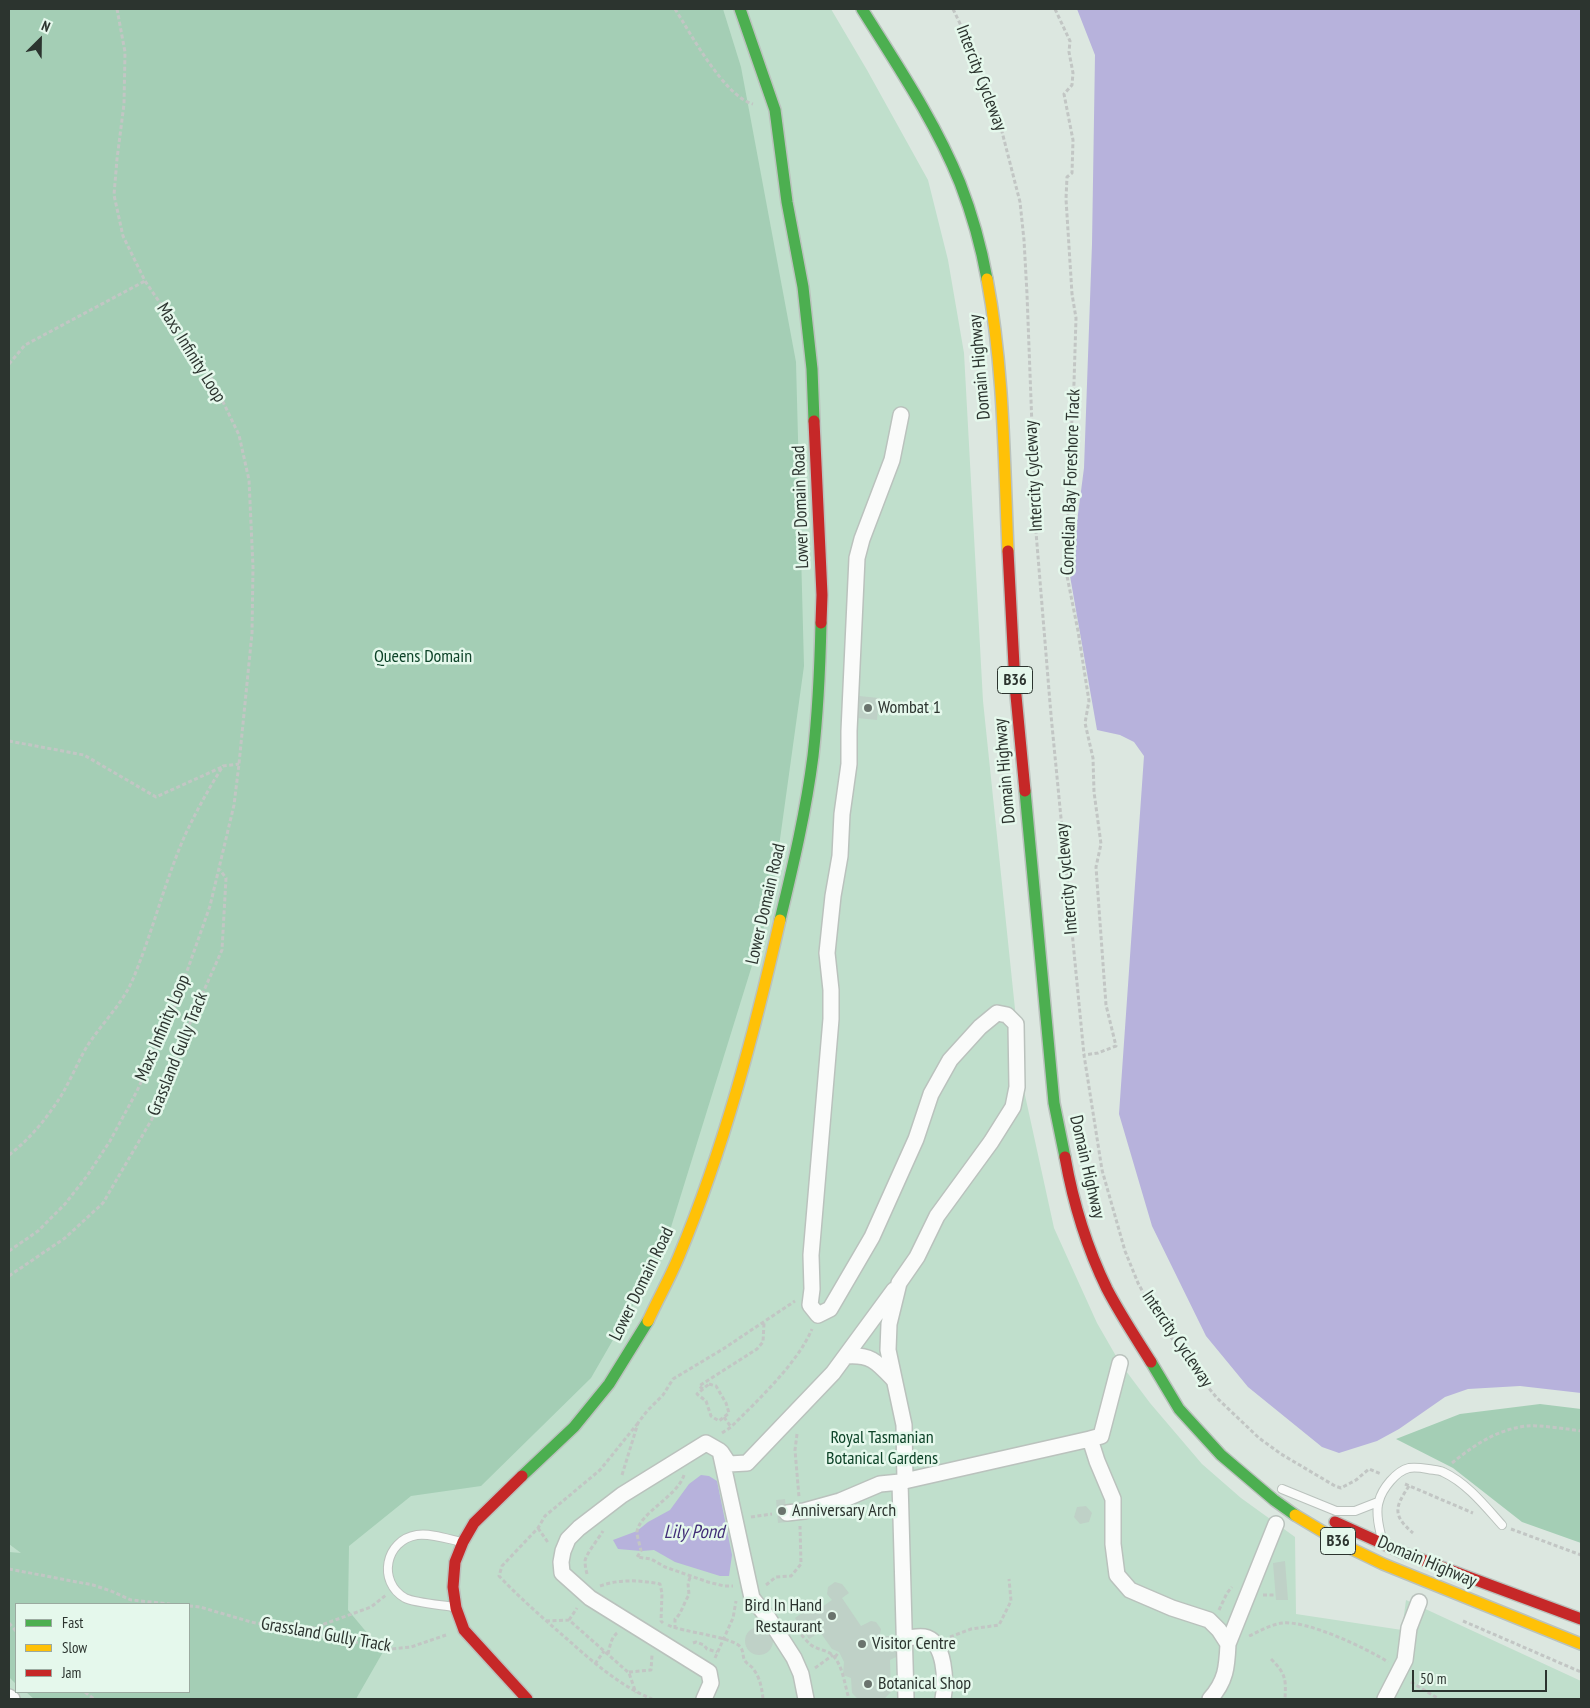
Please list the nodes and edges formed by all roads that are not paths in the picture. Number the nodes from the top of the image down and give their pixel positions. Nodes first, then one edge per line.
1 (740, 9) edge
2 (862, 9) edge
3 (901, 415) dead end
4 (899, 1283) junction
5 (846, 1356) junction
6 (1150, 1361) junction
7 (1120, 1363) dead end
8 (894, 1380) junction
9 (1202, 1417) dead end
10 (1090, 1439) junction
11 (720, 1451) junction
12 (902, 1482) junction
13 (1279, 1486) joint
14 (1378, 1502) junction
15 (793, 1512) road end
16 (1276, 1524) dead end
17 (1502, 1525) road end
18 (463, 1542) junction
19 (1389, 1548) junction
20 (1419, 1602) dead end
21 (456, 1608) junction
22 (1581, 1619) edge
23 (904, 1638) junction
24 (1228, 1644) junction
25 (1581, 1644) edge
26 (9, 1697) edge
27 (12, 1699) edge
28 (527, 1699) edge
29 (704, 1699) edge
30 (806, 1699) edge
31 (906, 1699) edge
32 (943, 1699) edge
33 (1210, 1699) edge
34 (1385, 1699) edge

1 - 18 main road, Lower Domain Road
2 - 6 main road, Domain Highway / B36
3 - 4 street
4 - 5 street
4 - 8 street
5 - 8 street
5 - 11 street
6 - 9 main road, Domain Highway / B36
6 - 25 main road, Domain Highway / B36
7 - 10 street
8 - 12 street
10 - 12 street
10 - 24 street
11 - 29 street
11 - 30 street
12 - 15 street
12 - 23 street
13 - 14 lane
13 - 19 main road, Domain Highway / B36
14 - 17 lane
14 - 19 lane
16 - 24 street
18 - 21 main road, Lower Domain Road
18 - 21 lane
19 - 22 main road, Domain Highway / B36
20 - 34 street
21 - 28 main road, Lower Domain Road
23 - 31 street
23 - 32 street
24 - 33 street
26 - 27 street

